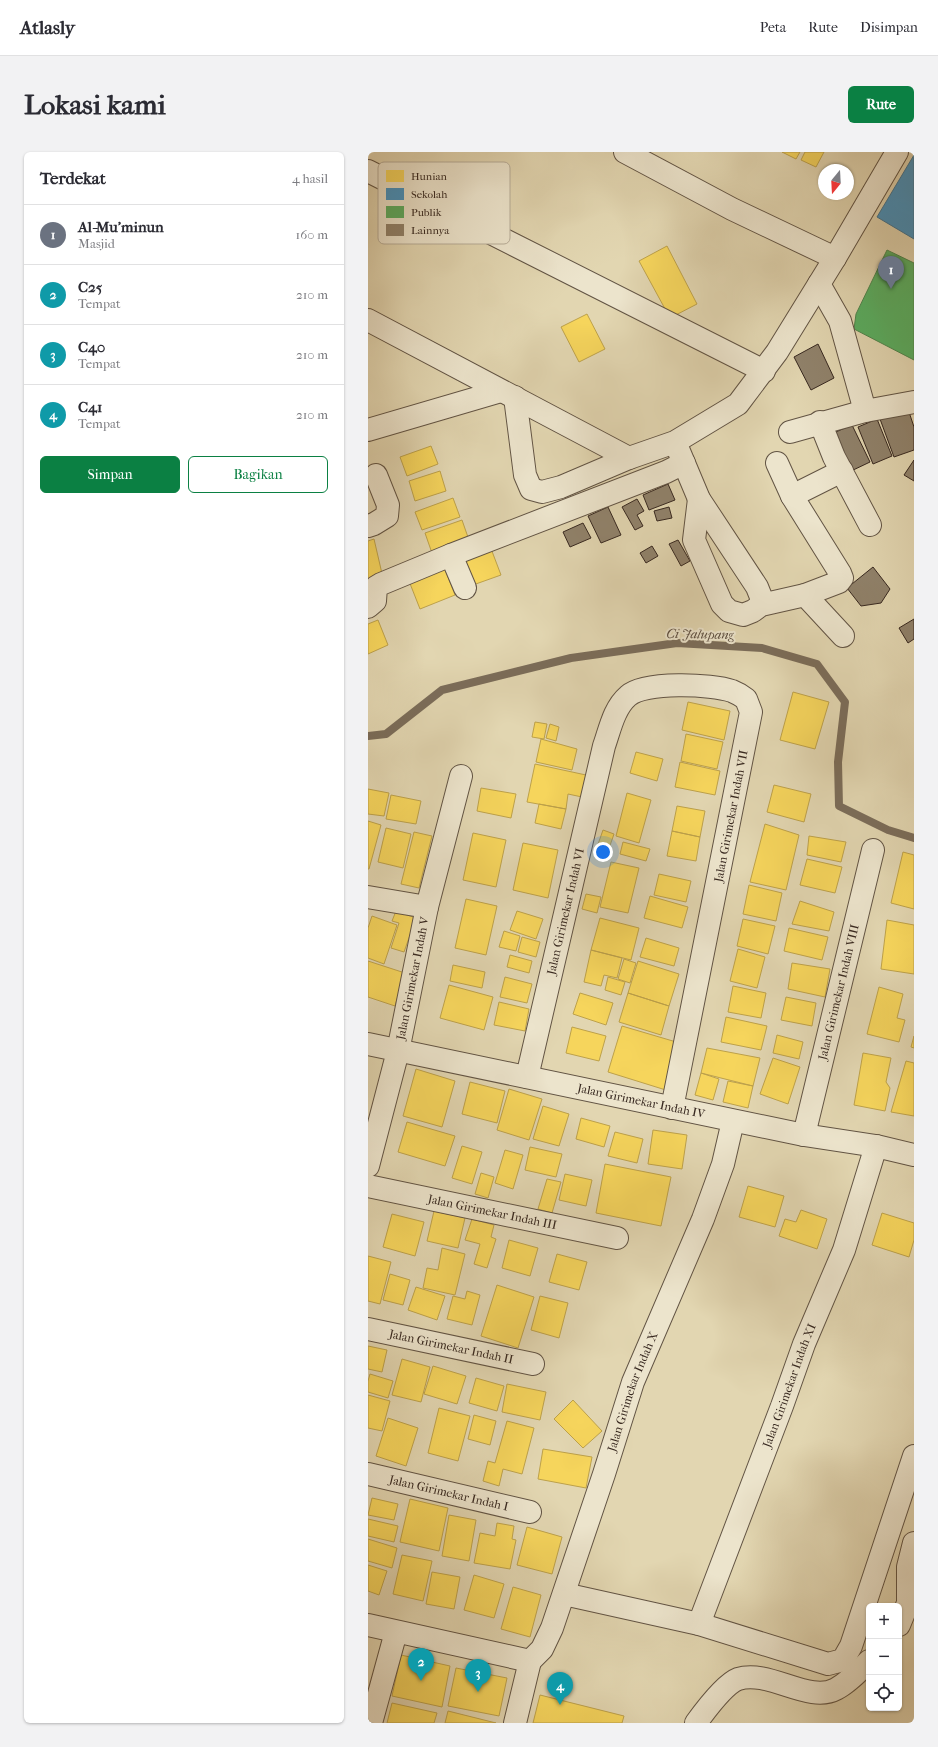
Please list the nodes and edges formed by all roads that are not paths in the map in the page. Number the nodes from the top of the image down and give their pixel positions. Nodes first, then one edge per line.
1 (625, 152) edge
2 (897, 152) edge
3 (368, 171) edge
4 (378, 176) edge
5 (510, 243) edge
6 (835, 258) junction
7 (819, 284) junction
8 (368, 320) edge
9 (764, 371) junction
10 (508, 394) junction
11 (914, 402) edge
12 (865, 411) junction
13 (820, 422) junction
14 (368, 430) edge
15 (790, 432) dead end
16 (675, 442) junction
17 (629, 458) junction
18 (684, 463) junction
19 (776, 463) dead end
20 (842, 471) junction
21 (376, 475) dead end
22 (792, 496) junction
23 (699, 499) junction
24 (870, 525) dead end
25 (368, 526) edge
26 (451, 555) junction
27 (465, 588) dead end
28 (805, 595) junction
29 (761, 605) junction
30 (368, 607) edge
31 (843, 636) dead end
32 (604, 746) joint
33 (461, 776) dead end
34 (873, 850) dead end
35 (368, 897) edge
36 (427, 907) junction
37 (368, 1044) edge
38 (398, 1050) junction
39 (527, 1077) junction
40 (672, 1108) junction
41 (733, 1121) junction
42 (804, 1135) junction
43 (876, 1146) junction
44 (914, 1155) edge
45 (368, 1166) edge
46 (368, 1186) edge
47 (617, 1238) dead end
48 (368, 1329) edge
49 (533, 1364) dead end
50 (914, 1456) edge
51 (368, 1474) edge
52 (530, 1512) dead end
53 (914, 1543) edge
54 (564, 1594) junction
55 (902, 1618) edge
56 (699, 1624) junction
57 (368, 1625) edge
58 (396, 1632) junction
59 (530, 1661) junction
60 (866, 1664) edge
61 (371, 1723) edge
62 (515, 1723) edge
63 (696, 1723) edge

1 - 6 street
2 - 6 street
3 - 4 street
5 - 9 street
6 - 7 street
7 - 9 street
7 - 12 street
8 - 10 street
9 - 16 street
10 - 14 street
10 - 17 street
10 - 17 street
11 - 12 street
12 - 13 street
13 - 15 street
13 - 20 street
16 - 17 street
16 - 18 street
18 - 23 street
18 - 26 street
19 - 22 street
20 - 22 street
20 - 24 street
21 - 25 street
22 - 28 street
23 - 29 street
23 - 29 street
26 - 27 street
26 - 30 street
28 - 29 street
28 - 31 street
32 - 39 street, Jalan Girimekar Indah VI
32 - 40 street, Jalan Girimekar Indah VII
33 - 36 street, Jalan Girimekar Indah V
34 - 42 street, Jalan Girimekar Indah VIII
35 - 36 street, Jalan Girimekar Indah V
36 - 38 street, Jalan Girimekar Indah V
37 - 38 street, Jalan Girimekar Indah IV
38 - 39 street, Jalan Girimekar Indah IV
38 - 45 street, Jalan Girimekar Indah V
39 - 40 street, Jalan Girimekar Indah IV
40 - 41 street, Jalan Girimekar Indah IV
41 - 42 street, Jalan Girimekar Indah IV
41 - 54 street, Jalan Girimekar Indah X
42 - 43 street, Jalan Girimekar Indah IV
43 - 44 street, Jalan Girimekar Indah IV
43 - 56 street, Jalan Girimekar Indah XI
46 - 47 street, Jalan Girimekar Indah III
48 - 49 street, Jalan Girimekar Indah II
50 - 56 street
51 - 52 street, Jalan Girimekar Indah I
53 - 55 street
54 - 56 street
54 - 59 street, Jalan Girimekar Indah X
57 - 58 street
58 - 59 street
58 - 61 street
59 - 62 street
60 - 63 street

